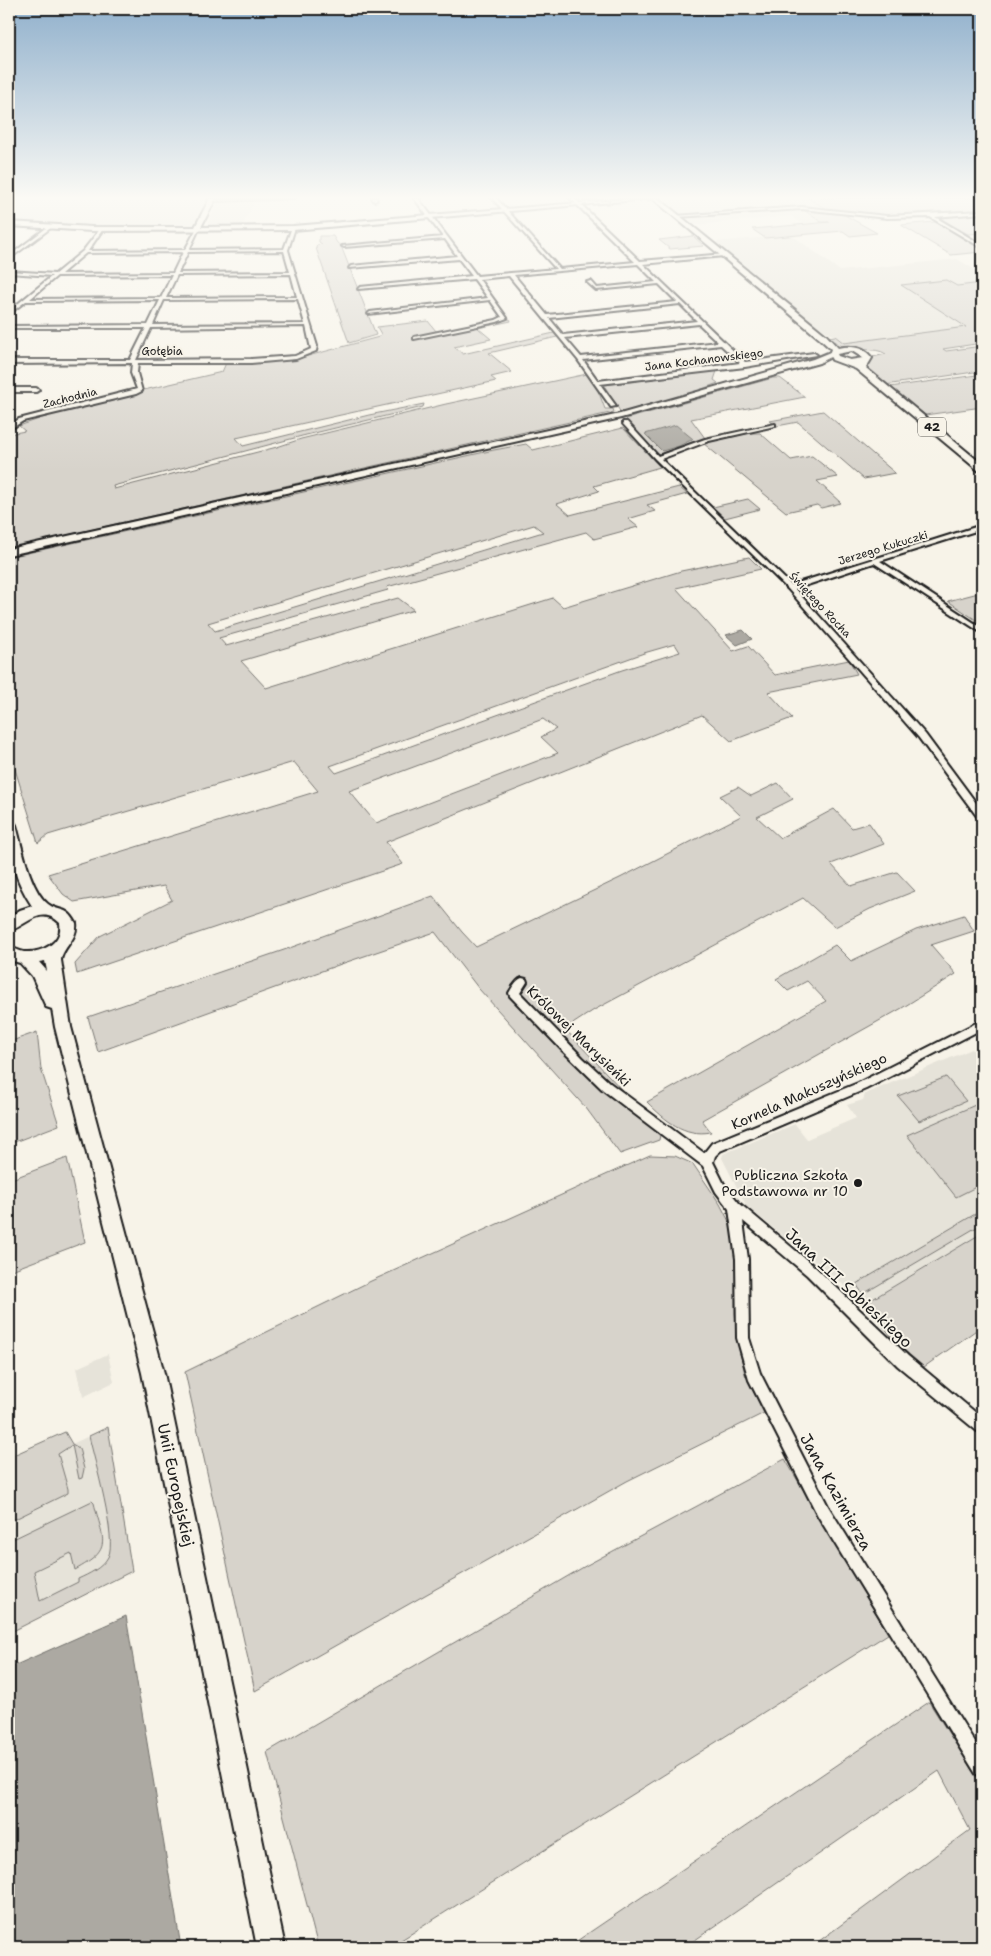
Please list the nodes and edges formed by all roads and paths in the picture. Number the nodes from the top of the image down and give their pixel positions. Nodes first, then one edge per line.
1 (38, 289) edge
2 (168, 289) edge
3 (297, 289) edge
4 (484, 289) edge
5 (523, 289) edge
6 (596, 289) edge
7 (667, 289) edge
8 (765, 289) edge
9 (601, 296) dead end
10 (300, 298) junction
11 (163, 299) junction
12 (490, 299) junction
13 (25, 300) junction
14 (680, 303) junction
15 (9, 313) edge
16 (370, 313) dead end
17 (545, 317) junction
18 (700, 322) junction
19 (308, 325) junction
20 (150, 326) junction
21 (9, 328) edge
22 (561, 337) junction
23 (823, 337) junction
24 (416, 338) dead end
25 (722, 343) junction
26 (852, 350) junction
27 (834, 353) junction
28 (814, 355) dead end
29 (580, 359) junction
30 (134, 361) junction
31 (864, 361) junction
32 (9, 362) edge
33 (846, 362) junction
34 (745, 365) junction
35 (797, 366) junction
36 (596, 383) junction
37 (881, 385) junction
38 (9, 390) edge
39 (36, 390) dead end
40 (612, 406) dead end
41 (625, 423) dead end
42 (773, 426) dead end
43 (9, 428) edge
44 (657, 458) junction
45 (982, 469) edge
46 (982, 527) edge
47 (9, 552) edge
48 (875, 561) junction
49 (790, 588) junction
50 (982, 630) edge
51 (982, 817) edge
52 (9, 824) edge
53 (20, 866) junction
54 (44, 910) junction
55 (14, 921) edge
56 (55, 949) junction
57 (9, 953) edge
58 (25, 958) junction
59 (522, 982) dead end
60 (982, 1024) edge
61 (63, 1027) junction
62 (707, 1162) junction
63 (735, 1206) junction
64 (982, 1426) edge
65 (982, 1768) edge
66 (271, 1947) edge

1 - 13 street
2 - 11 street
3 - 10 street
4 - 12 street
5 - 17 street
6 - 9 street
7 - 14 street
8 - 23 main road, 42
10 - 11 street
10 - 19 street
11 - 13 street
11 - 20 street
12 - 16 street
12 - 24 street
13 - 15 street
14 - 17 street
14 - 18 street
17 - 22 street
18 - 22 street
18 - 25 street
19 - 20 street
19 - 30 street, Gołębia
20 - 21 street
20 - 30 street
22 - 29 street
23 - 26 main road, 42
23 - 27 main road, 42
25 - 29 street
25 - 34 street
26 - 27 main road
26 - 31 main road, 42
27 - 33 main road, 42
27 - 35 street
28 - 34 street, Jana Kochanowskiego
29 - 36 street
30 - 32 street, Gołębia
30 - 43 street, Zachodnia
31 - 33 main road
31 - 37 main road, 42
33 - 35 street
33 - 37 main road
34 - 36 street, Jana Kochanowskiego
35 - 47 street
36 - 40 street
37 - 45 main road, 42
38 - 39 street
41 - 44 street, Świętego Rocha
42 - 44 street
44 - 49 street, Świętego Rocha
46 - 48 street, Jerzego Kukuczki
48 - 49 street, Jerzego Kukuczki
48 - 50 street
49 - 51 street, Świętego Rocha
52 - 53 main road
53 - 54 main road
53 - 55 main road
54 - 55 main road
54 - 56 main road
56 - 58 main road
56 - 61 main road, Unii Europejskiej
57 - 58 main road
58 - 61 main road, Unii Europejskiej
59 - 62 street, Królowej Marysieńki
60 - 62 street, Kornela Makuszyńskiego
61 - 66 main road, Unii Europejskiej
62 - 63 street, Jana III Sobieskiego
63 - 64 street, Jana III Sobieskiego
63 - 65 street, Jana Kazimierza

